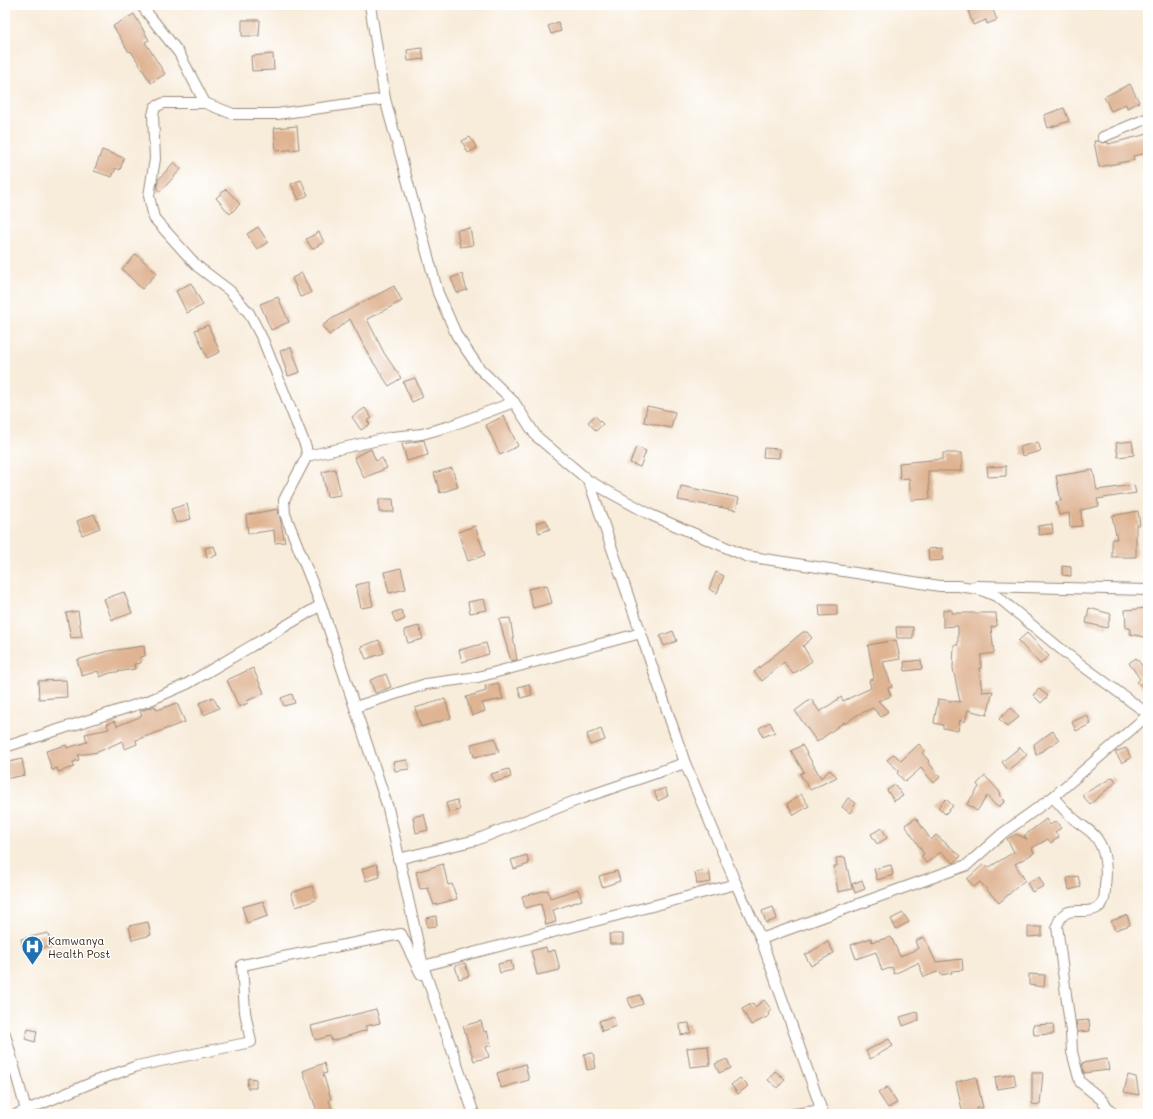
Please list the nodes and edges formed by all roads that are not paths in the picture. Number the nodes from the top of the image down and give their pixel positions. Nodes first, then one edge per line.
1 (141, 5) edge
2 (370, 5) edge
3 (385, 99) junction
4 (205, 103) junction
5 (1148, 118) edge
6 (1103, 137) dead end
7 (514, 402) junction
8 (307, 456) junction
9 (589, 482) junction
10 (958, 586) junction
11 (1148, 590) edge
12 (321, 605) junction
13 (641, 633) junction
14 (355, 707) junction
15 (1148, 715) edge
16 (5, 747) edge
17 (685, 763) junction
18 (1053, 797) junction
19 (398, 860) junction
20 (736, 884) junction
21 (762, 939) junction
22 (423, 966) junction
23 (436, 1002) junction
24 (5, 1034) edge
25 (822, 1112) edge
26 (24, 1113) edge
27 (474, 1114) edge
28 (794, 1114) edge
29 (1113, 1114) edge

1 - 4 street
2 - 3 street
3 - 4 street
3 - 7 street
4 - 8 street
5 - 6 street
7 - 8 street
7 - 9 street
8 - 12 street
9 - 10 street
9 - 13 street
10 - 11 street
10 - 15 street
12 - 14 street
12 - 16 street
13 - 14 street
13 - 17 street
14 - 19 street
15 - 18 street
17 - 19 street
17 - 20 street
18 - 21 street
18 - 29 street
19 - 22 street
20 - 21 street
20 - 22 street
21 - 25 street
22 - 23 street
23 - 26 street
23 - 27 street
24 - 26 street
25 - 28 street

